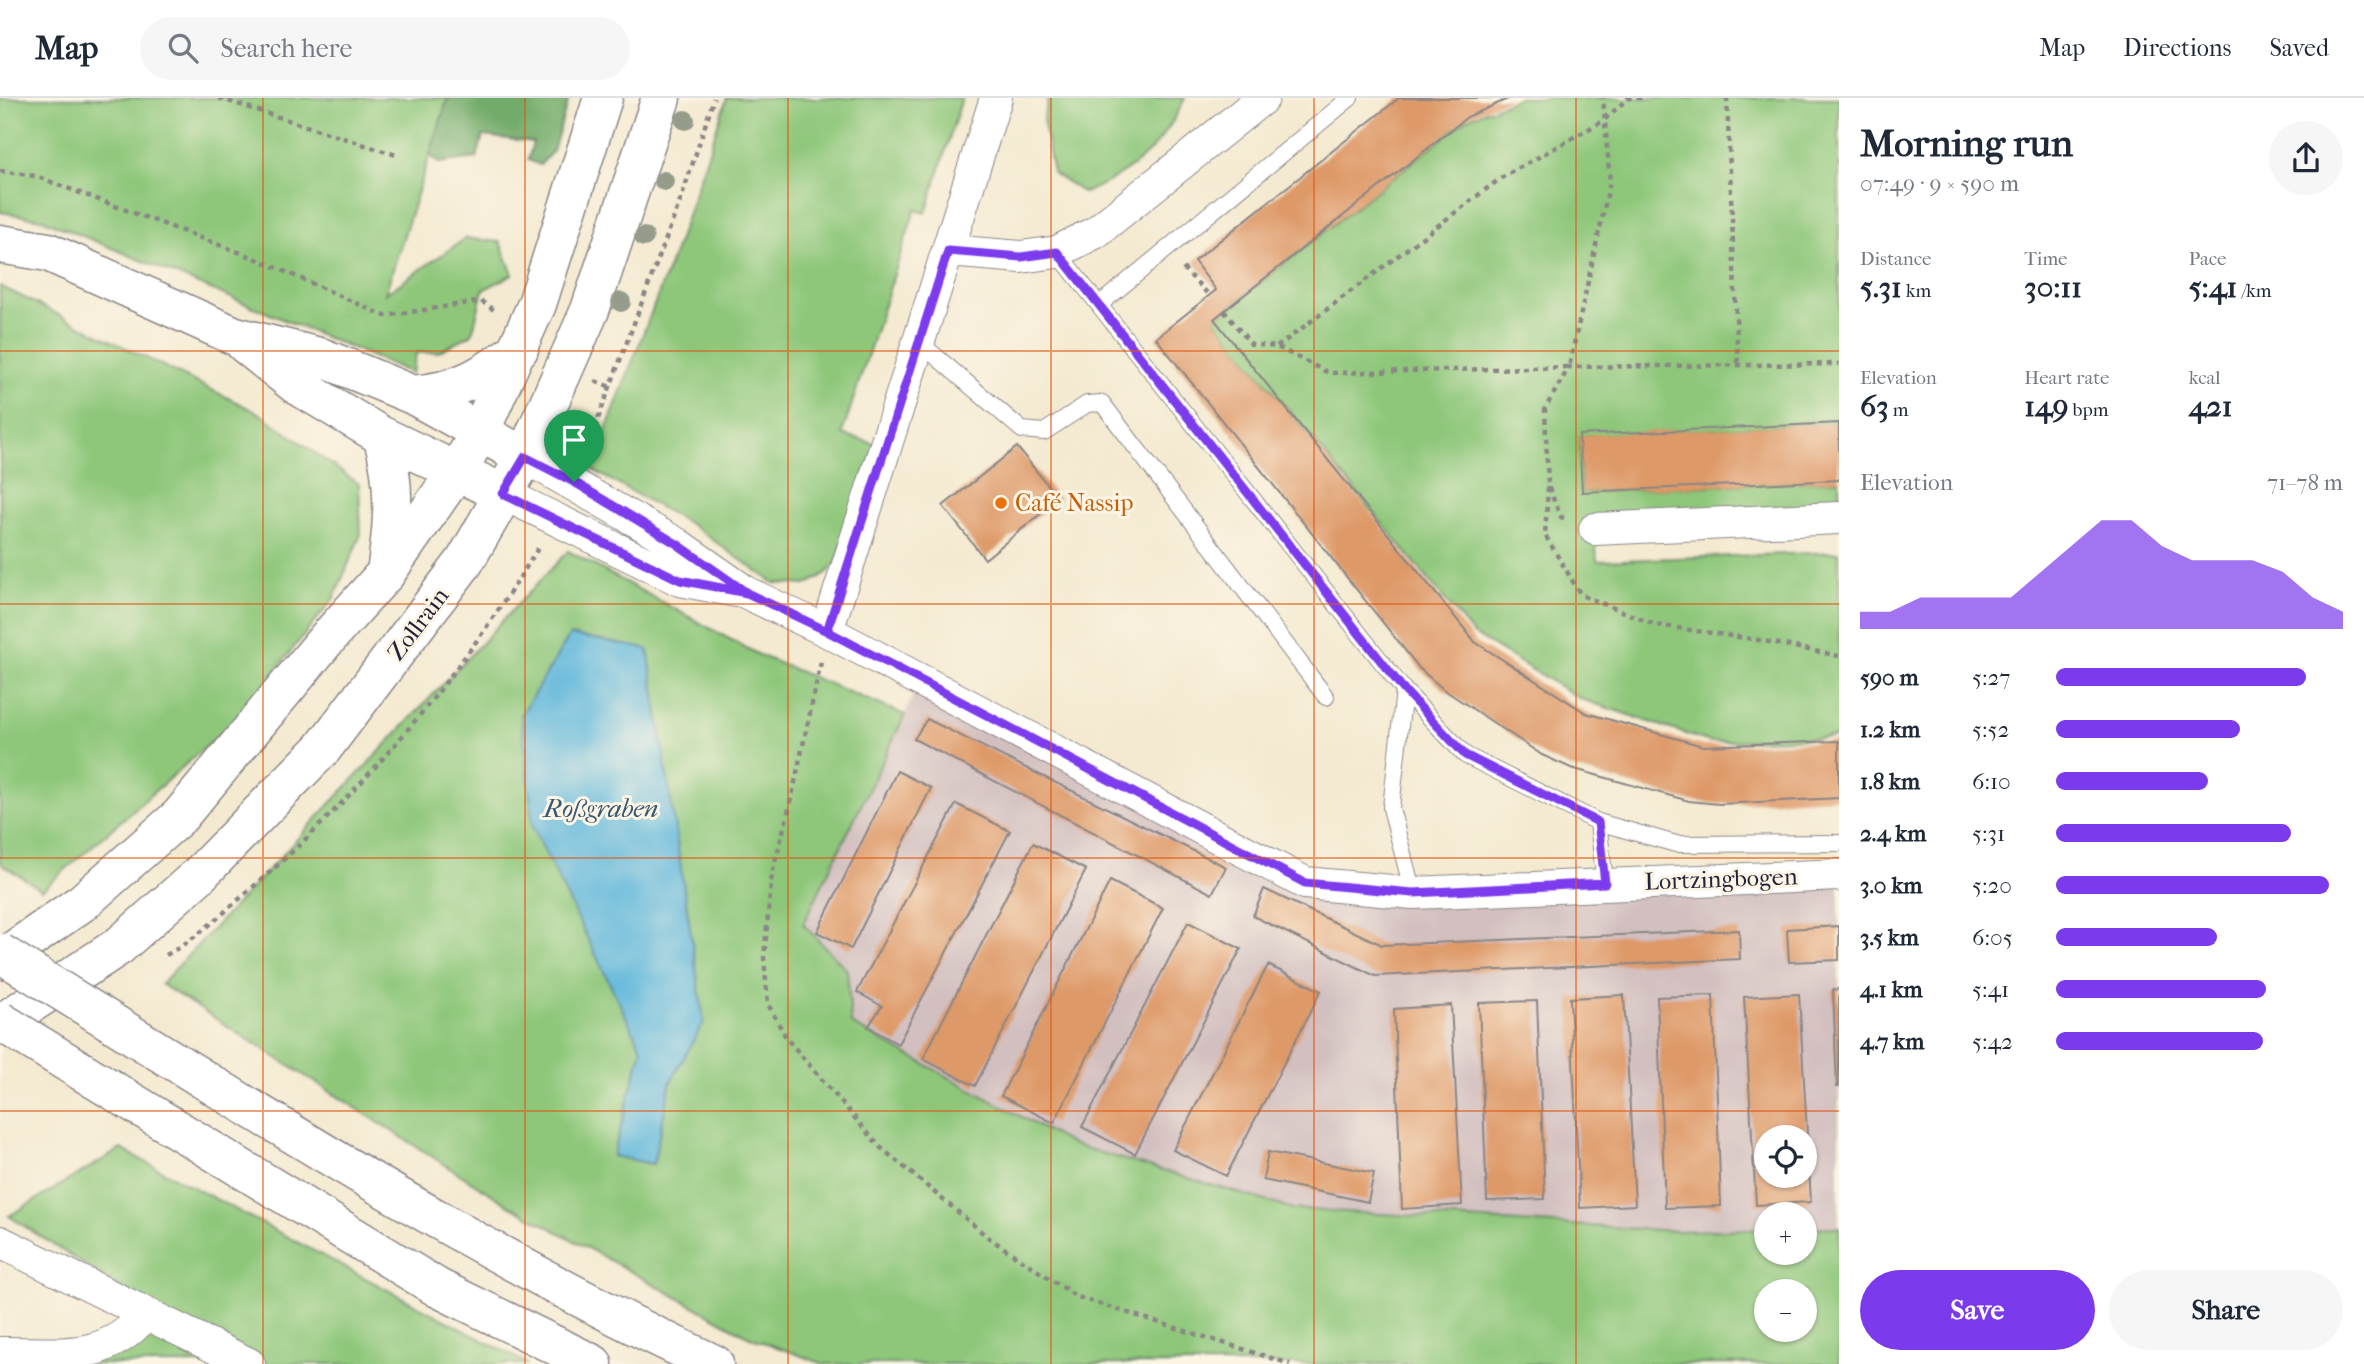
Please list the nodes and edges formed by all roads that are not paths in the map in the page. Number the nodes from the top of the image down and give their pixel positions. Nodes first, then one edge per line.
1 (603, 98) edge
2 (661, 98) edge
3 (996, 98) edge
4 (1263, 98) edge
5 (1350, 98) edge
6 (0, 243) edge
7 (948, 251) junction
8 (1057, 252) junction
9 (1098, 305) junction
10 (235, 336) junction
11 (919, 342) junction
12 (519, 349) junction
13 (413, 395) junction
14 (480, 432) junction
15 (382, 436) junction
16 (525, 457) junction
17 (457, 471) junction
18 (503, 494) junction
19 (1839, 518) edge
20 (1595, 529) road end
21 (386, 573) junction
22 (747, 593) junction
23 (827, 631) junction
24 (1404, 690) junction
25 (1325, 697) dead end
26 (1598, 822) junction
27 (1839, 843) edge
28 (1839, 875) edge
29 (1605, 883) junction
30 (1413, 893) junction
31 (0, 953) edge
32 (0, 960) edge
33 (0, 1022) edge
34 (0, 1242) edge
35 (145, 1315) junction
36 (0, 1353) edge
37 (249, 1364) edge
38 (593, 1364) edge
39 (714, 1364) edge

1 - 12 main road
2 - 16 main road, Zollrain
3 - 7 street
4 - 8 street
5 - 9 lane
6 - 10 main road
7 - 8 street
7 - 11 street
8 - 9 lane
9 - 24 lane
10 - 13 main road
10 - 15 main road
11 - 23 street
11 - 25 lane
12 - 13 main road
12 - 14 main road
13 - 14 main road
14 - 16 main road
14 - 17 main road
15 - 17 main road
15 - 21 main road
16 - 18 main road, Zollrain
16 - 22 street, Lortzingbogen
17 - 18 main road
17 - 21 main road
18 - 22 street, Lortzingbogen
18 - 33 main road, Zollrain
19 - 20 street
21 - 32 main road
22 - 23 street, Lortzingbogen
23 - 30 street, Lortzingbogen
24 - 26 lane
24 - 30 lane
26 - 27 lane
26 - 29 lane
28 - 29 street, Lortzingbogen
29 - 30 street, Lortzingbogen
31 - 39 main road, bridge
33 - 38 main road, bridge
34 - 35 street
35 - 36 street
35 - 37 street

